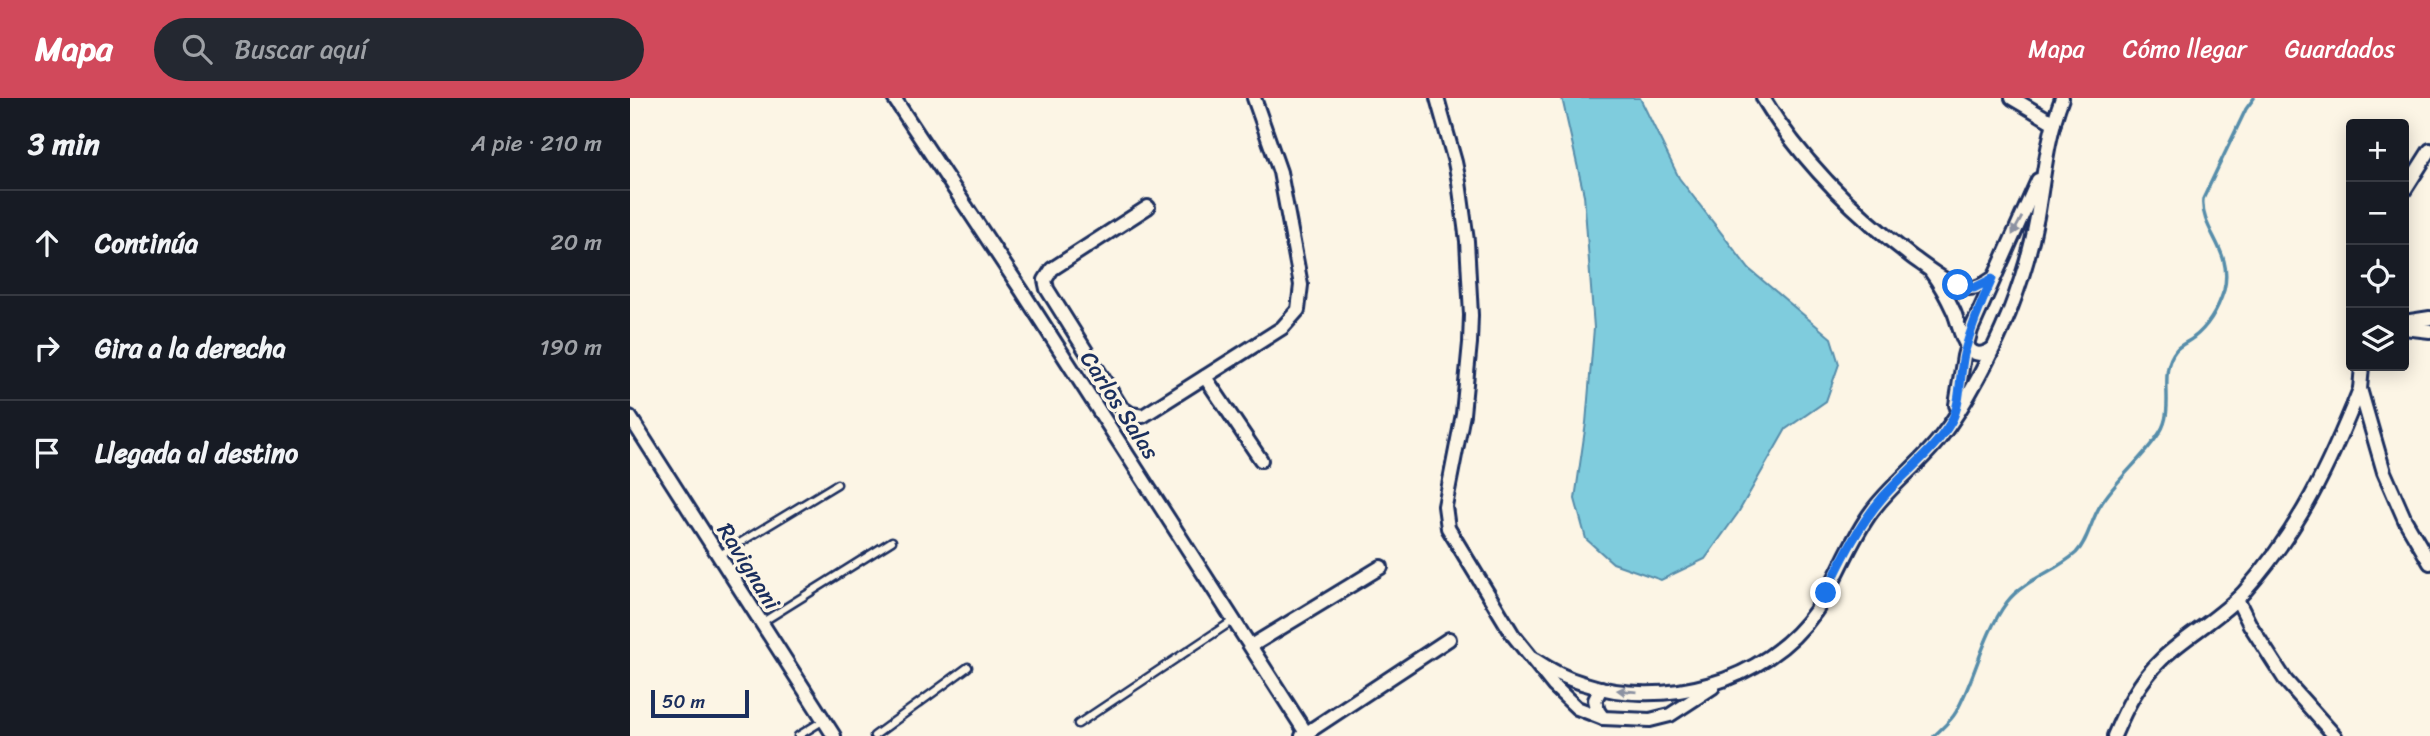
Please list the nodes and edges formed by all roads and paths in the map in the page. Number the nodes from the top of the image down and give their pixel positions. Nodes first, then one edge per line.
1 (894, 98) edge
2 (1254, 98) edge
3 (1437, 98) edge
4 (1763, 98) edge
5 (2012, 98) edge
6 (2062, 98) edge
7 (2054, 124) junction
8 (2430, 150) edge
9 (2044, 163) junction
10 (2409, 183) edge
11 (1148, 207) dead end
12 (1999, 264) junction
13 (1930, 270) junction
14 (2024, 272) junction
15 (1992, 279) junction
16 (2430, 318) edge
17 (2409, 324) edge
18 (2409, 326) edge
19 (2430, 331) edge
20 (1966, 345) junction
21 (1992, 349) junction
22 (2362, 371) edge
23 (1205, 377) junction
24 (2360, 389) junction
25 (630, 417) edge
26 (1953, 419) junction
27 (1261, 460) dead end
28 (837, 484) dead end
29 (892, 541) dead end
30 (718, 556) junction
31 (2430, 563) edge
32 (1381, 567) dead end
33 (2237, 599) junction
34 (1234, 621) junction
35 (761, 623) junction
36 (1449, 639) dead end
37 (1251, 646) junction
38 (1535, 660) junction
39 (968, 667) dead end
40 (1719, 683) junction
41 (1601, 688) junction
42 (1652, 693) junction
43 (1603, 718) junction
44 (824, 720) junction
45 (1650, 720) junction
46 (1078, 724) dead end
47 (1306, 735) edge
48 (798, 736) edge
49 (834, 736) edge
50 (874, 736) edge
51 (2114, 736) edge
52 (2334, 736) edge

1 - 34 street, Carlos Salas
2 - 23 street
3 - 38 street
4 - 13 street
5 - 7 street
6 - 7 street
7 - 9 street
8 - 10 street
9 -> 12 street
9 - 14 street
11 - 23 street
12 - 14 street
12 - 15 street
13 - 15 street
13 - 20 street
14 - 21 street
15 - 20 street
16 - 17 street
18 - 19 street
20 - 21 street
20 - 26 street
21 - 26 street
22 - 24 street
23 - 27 street
24 - 31 street
24 - 33 street
25 - 30 street, Ravignani
26 - 40 street
28 - 30 lane
29 - 35 lane
30 - 35 street, Ravignani
32 - 37 street
33 - 51 street
33 - 52 street
34 - 37 street, Carlos Salas
34 - 46 lane
35 - 44 street, Ravignani
36 - 47 street
37 - 47 street, Carlos Salas
38 - 41 street
38 - 43 street
39 - 50 lane
40 - 42 street
40 - 45 street
42 -> 41 street
41 - 43 street
42 - 45 street
43 - 45 street
44 - 48 lane
44 - 49 street, Ravignani

